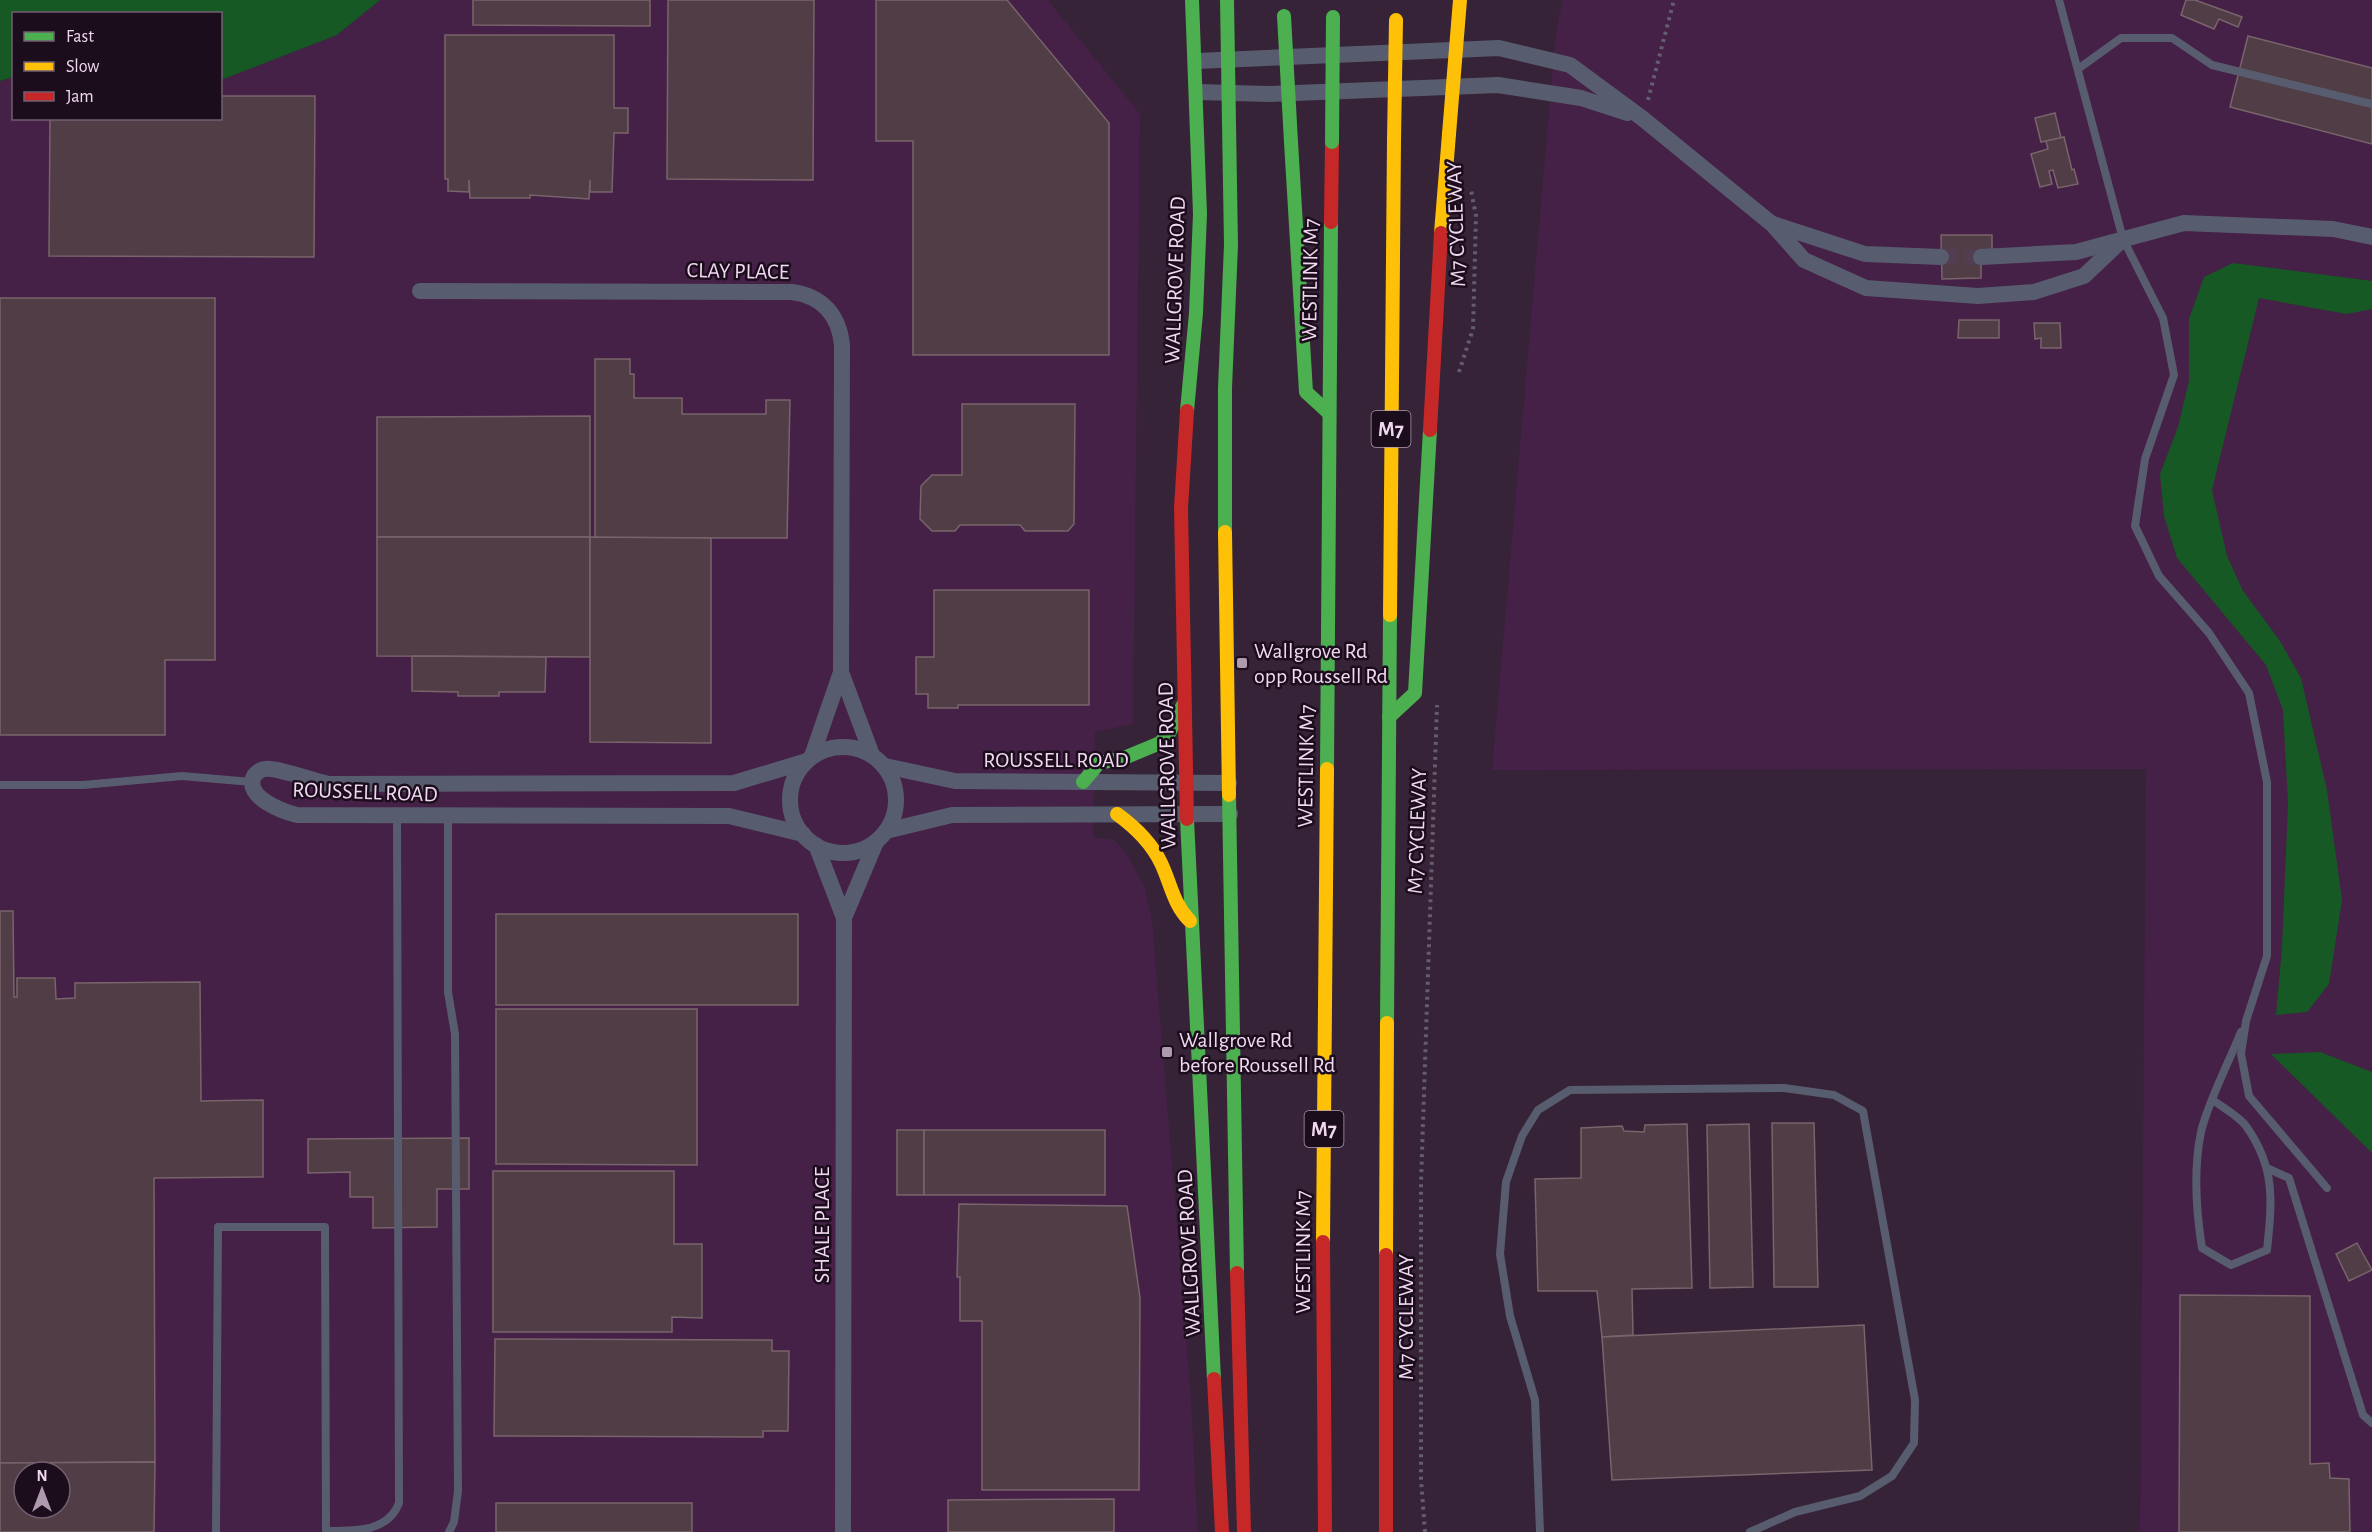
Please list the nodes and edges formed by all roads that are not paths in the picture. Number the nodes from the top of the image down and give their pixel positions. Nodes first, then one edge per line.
1 (1192, 0) edge
2 (1227, 0) edge
3 (1283, 0) edge
4 (1333, 0) edge
5 (1460, 0) edge
6 (2059, 0) edge
7 (1396, 15) dead end
8 (1228, 60) junction
9 (1196, 61) junction
10 (2078, 69) junction
11 (1198, 92) junction
12 (1229, 93) junction
13 (2372, 104) edge
14 (1642, 118) junction
15 (1772, 224) junction
16 (2372, 237) edge
17 (2123, 239) junction
18 (1941, 257) tunnel mouth
19 (1981, 257) tunnel mouth
20 (420, 291) dead end
21 (1329, 413) junction
22 (841, 672) junction
23 (1185, 701) junction
24 (1389, 717) junction
25 (872, 755) junction
26 (809, 759) junction
27 (885, 766) junction
28 (252, 782) junction
29 (1083, 782) junction
30 (1187, 783) junction
31 (1229, 783) junction
32 (0, 784) edge
33 (1116, 814) junction
34 (1187, 814) junction
35 (1230, 814) junction
36 (397, 815) junction
37 (448, 815) junction
38 (881, 837) junction
39 (809, 840) junction
40 (844, 918) junction
41 (1190, 921) junction
42 (2246, 1020) junction
43 (2213, 1100) junction
44 (2270, 1169) junction
45 (2327, 1188) dead end
46 (2372, 1423) edge
47 (326, 1531) edge
48 (216, 1532) edge
49 (450, 1532) edge
50 (843, 1532) edge
51 (1222, 1532) edge
52 (1244, 1532) edge
53 (1325, 1532) edge
54 (1386, 1532) edge
55 (1540, 1532) edge
56 (1750, 1532) edge

1 - 9 main road, WALLGROVE ROAD
2 - 8 main road, WALLGROVE ROAD
3 - 21 main road, bridge
4 - 21 main road, WESTLINK M7 / M7, bridge
5 - 24 main road, M7, bridge
6 - 10 lane
7 - 24 main road, M7, bridge
8 - 9 street
8 - 12 main road, WALLGROVE ROAD
8 - 14 street
9 - 11 main road, WALLGROVE ROAD
10 - 13 lane
10 - 17 lane
11 - 12 street
11 - 23 main road, WALLGROVE ROAD
12 - 14 street
12 - 31 main road, WALLGROVE ROAD
14 - 15 street
15 - 17 street
15 - 18 street
16 - 17 street
17 - 19 street
17 - 42 lane
20 - 22 street, CLAY PLACE
21 - 53 main road, WESTLINK M7 / M7
22 - 25 street, CLAY PLACE
22 - 26 street, CLAY PLACE
23 - 29 main road
23 - 30 main road, WALLGROVE ROAD
24 - 54 main road, M7
25 - 26 street
25 - 27 street
26 - 28 street, ROUSSELL ROAD
26 - 39 street
27 - 29 street, ROUSSELL ROAD
27 - 38 street
28 - 32 lane
28 - 36 street, ROUSSELL ROAD
29 - 30 street, ROUSSELL ROAD
30 - 31 street, ROUSSELL ROAD
30 - 34 main road, WALLGROVE ROAD
31 - 35 main road, WALLGROVE ROAD
33 - 34 street
33 - 38 street
33 - 41 main road
34 - 35 street
34 - 41 main road, WALLGROVE ROAD
35 - 52 main road, WALLGROVE ROAD
36 - 37 street, ROUSSELL ROAD
36 - 47 lane
37 - 39 street, ROUSSELL ROAD
37 - 49 lane
38 - 39 street
38 - 40 street, SHALE PLACE
39 - 40 street, SHALE PLACE
40 - 50 street, SHALE PLACE
41 - 51 main road, WALLGROVE ROAD
42 - 43 lane
42 - 45 lane
43 - 44 lane
43 - 44 lane
44 - 46 lane
47 - 48 lane
55 - 56 lane

